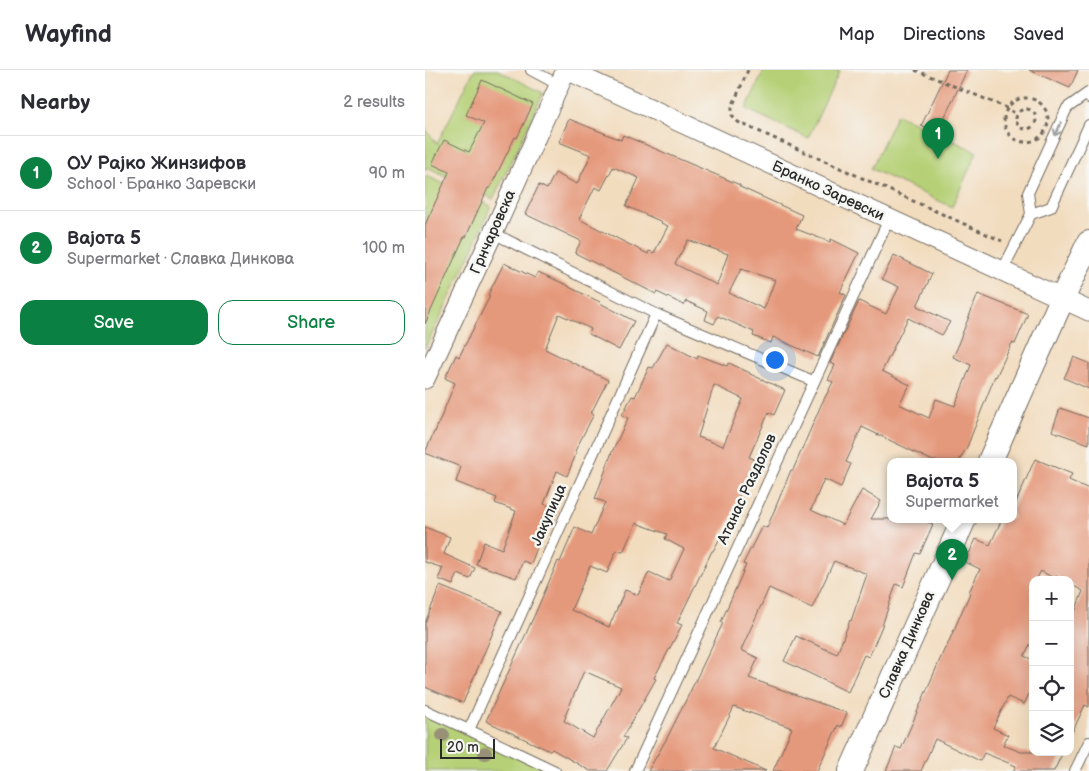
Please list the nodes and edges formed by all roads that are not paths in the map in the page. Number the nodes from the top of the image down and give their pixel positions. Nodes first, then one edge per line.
1 (531, 70) edge
2 (564, 75) edge
3 (1089, 98) edge
4 (1089, 126) edge
5 (1031, 214) junction
6 (889, 219) junction
7 (493, 233) junction
8 (1089, 243) edge
9 (1002, 271) junction
10 (1063, 299) junction
11 (1089, 311) edge
12 (656, 314) junction
13 (425, 379) edge
14 (813, 381) junction
15 (991, 458) edge
16 (962, 523) edge
17 (425, 710) edge
18 (469, 730) junction
19 (1089, 742) edge
20 (555, 771) edge
21 (635, 771) edge
22 (851, 771) edge
23 (1075, 771) edge

1 - 2 lane
2 - 6 street, Бранко Заревски
2 - 7 street, Грнчаровска
3 -> 5 lane
4 - 5 lane
5 - 9 lane
6 - 9 street, Бранко Заревски
6 - 14 lane, Атанас Раздолов
7 - 12 lane
7 - 13 street, Грнчаровска
8 - 10 street
9 - 10 street, Бранко Заревски
10 - 11 street, Бранко Заревски
10 - 15 street
12 - 14 lane
12 - 18 lane, Јакупица
14 - 21 lane, Атанас Раздолов
16 - 22 street, Славка Динкова
17 - 18 lane
18 - 20 lane
19 - 23 lane

